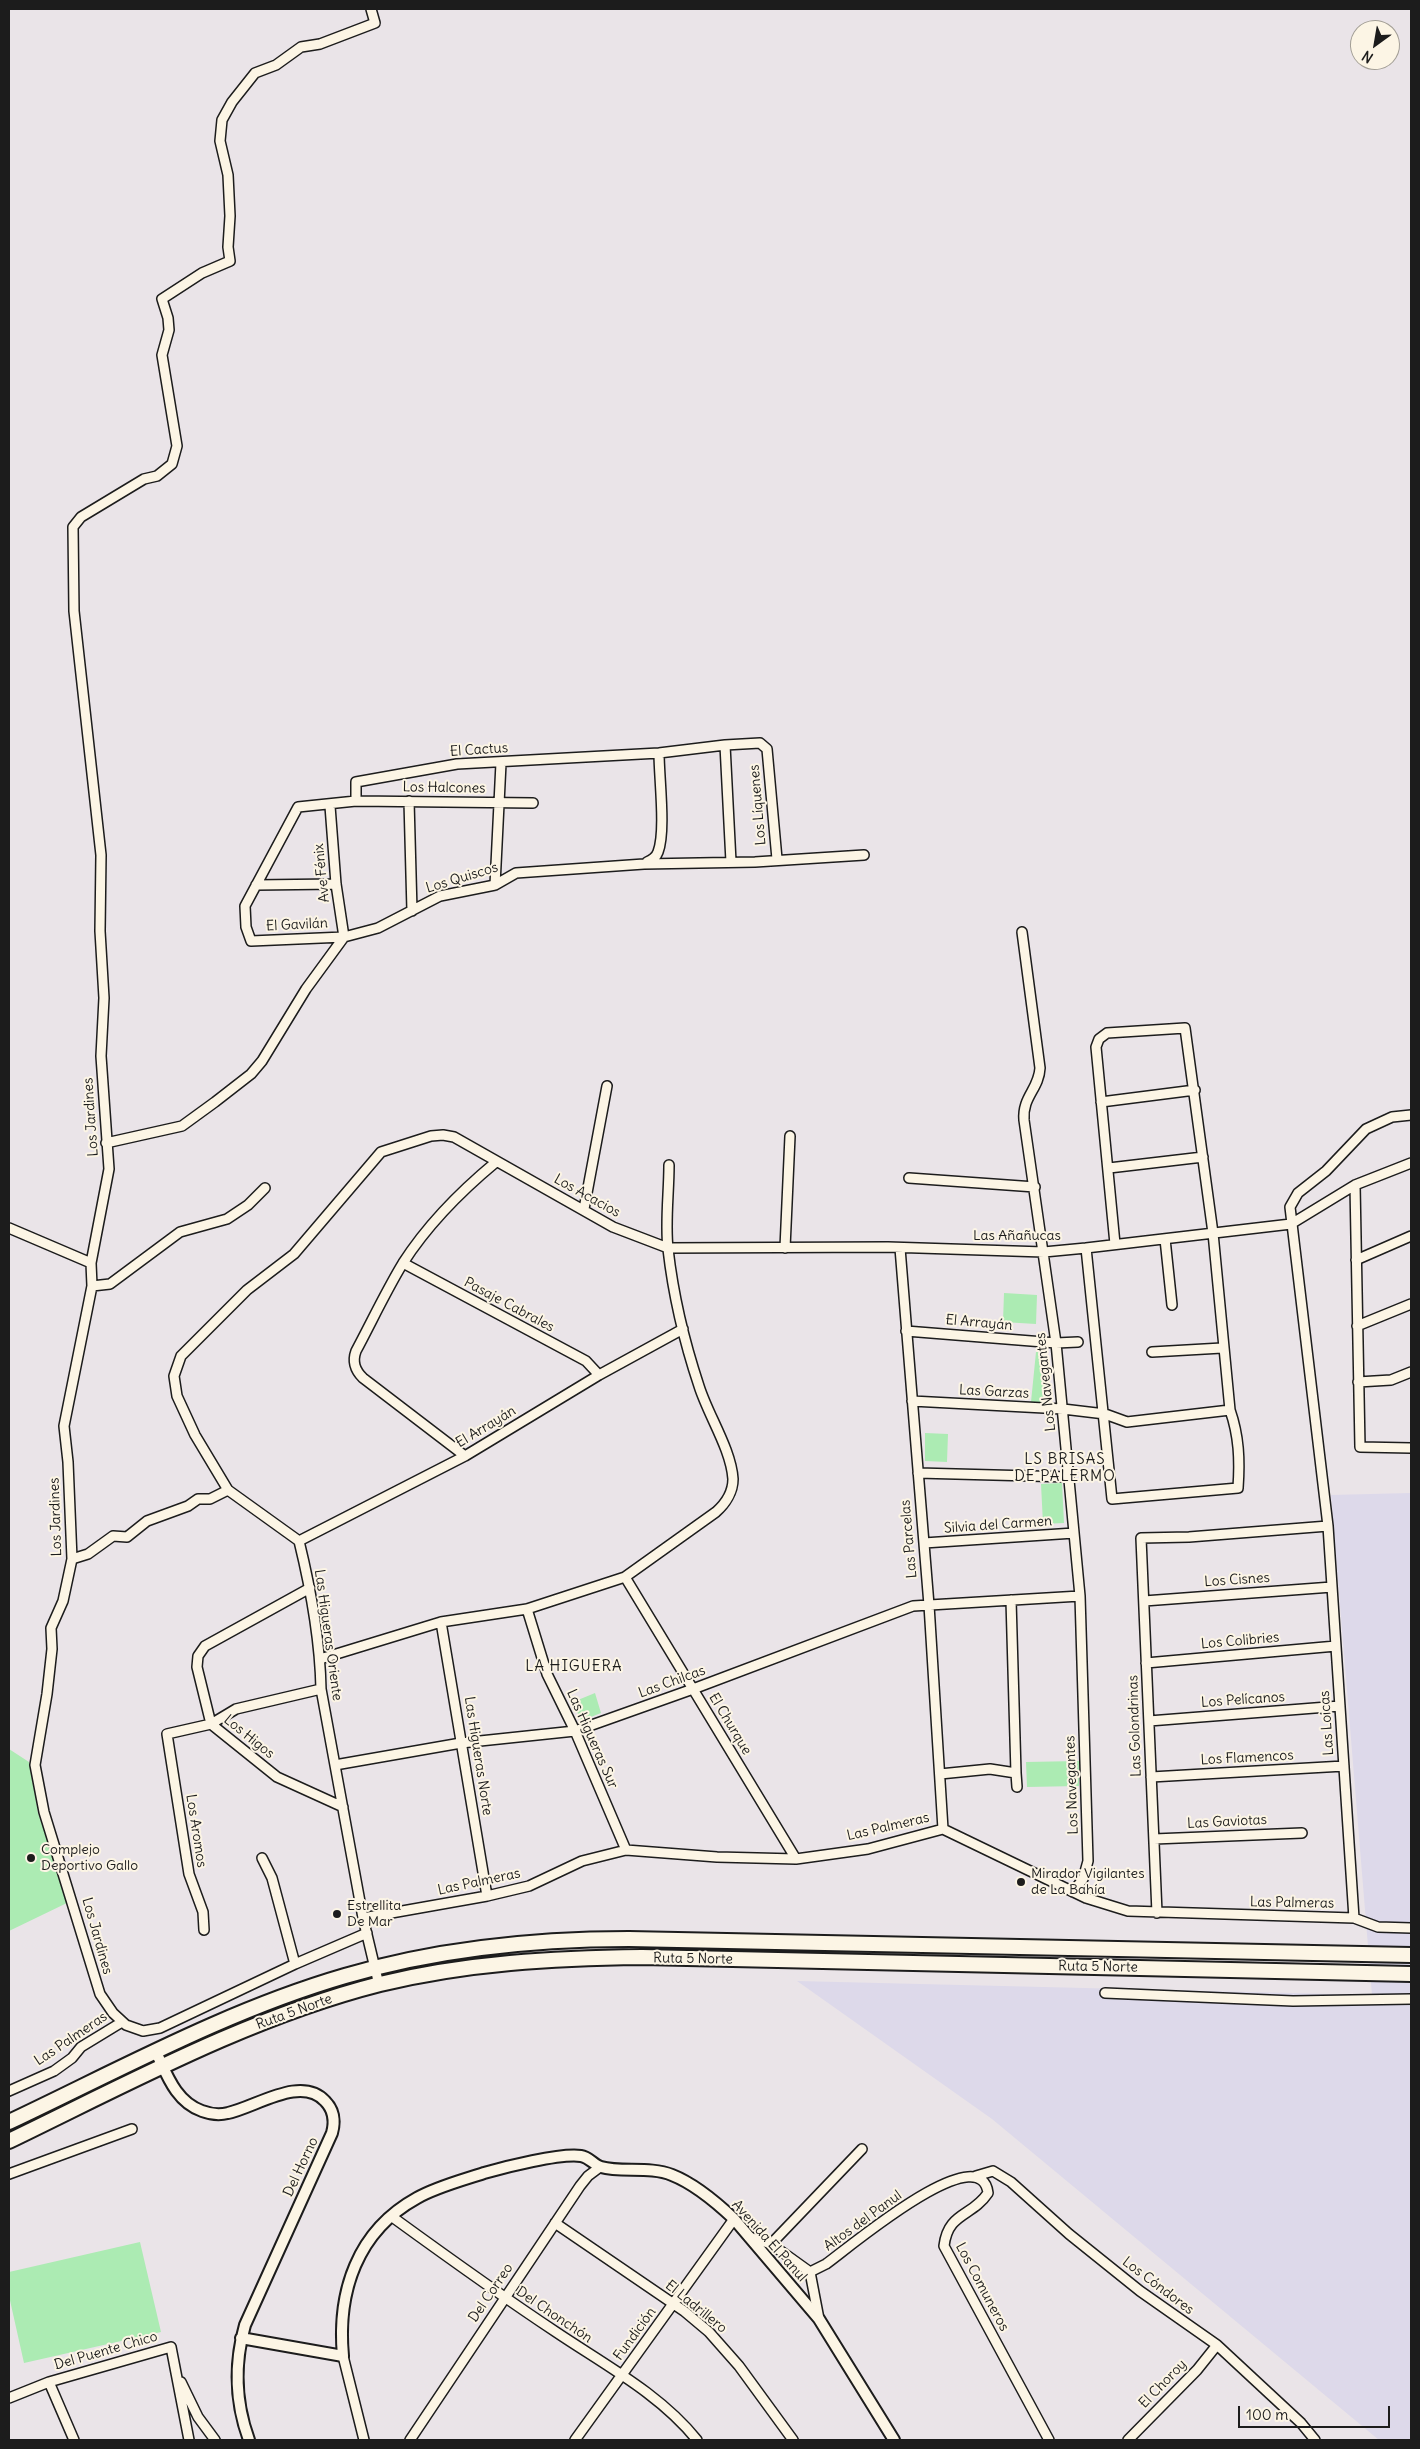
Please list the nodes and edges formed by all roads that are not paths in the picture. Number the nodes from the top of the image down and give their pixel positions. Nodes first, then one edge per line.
1 (371, 9) edge
2 (725, 745) junction
3 (767, 749) joint
4 (659, 753) junction
5 (501, 763) junction
6 (409, 801) junction
7 (356, 802) junction
8 (499, 802) junction
9 (532, 803) dead end
10 (330, 806) junction
11 (864, 855) dead end
12 (777, 859) junction
13 (732, 862) junction
14 (644, 864) junction
15 (336, 884) junction
16 (256, 885) junction
17 (495, 885) junction
18 (412, 910) junction
19 (1022, 932) dead end
20 (344, 937) junction
21 (607, 1086) dead end
22 (1195, 1090) junction
23 (1101, 1102) junction
24 (1411, 1115) edge
25 (790, 1136) dead end
26 (106, 1143) junction
27 (1203, 1156) junction
28 (496, 1162) junction
29 (1411, 1163) edge
30 (669, 1165) dead end
31 (1109, 1168) junction
32 (910, 1178) dead end
33 (1355, 1185) junction
34 (1035, 1187) junction
35 (265, 1188) dead end
36 (584, 1209) junction
37 (1291, 1224) junction
38 (9, 1228) edge
39 (1213, 1233) junction
40 (1411, 1236) edge
41 (1165, 1239) junction
42 (1115, 1244) junction
43 (668, 1248) junction
44 (785, 1248) junction
45 (900, 1248) junction
46 (1086, 1248) junction
47 (1044, 1252) junction
48 (1356, 1260) junction
49 (91, 1263) junction
50 (403, 1263) junction
51 (92, 1286) junction
52 (1411, 1304) edge
53 (1172, 1305) dead end
54 (1358, 1326) junction
55 (683, 1329) junction
56 (906, 1331) junction
57 (1078, 1342) dead end
58 (1056, 1343) junction
59 (1222, 1348) junction
60 (1152, 1352) dead end
61 (1411, 1372) edge
62 (600, 1375) junction
63 (1358, 1382) junction
64 (912, 1401) junction
65 (1063, 1410) junction
66 (1230, 1410) junction
67 (1105, 1414) junction
68 (1411, 1448) edge
69 (464, 1456) junction
70 (918, 1473) junction
71 (1069, 1477) junction
72 (228, 1490) junction
73 (1328, 1526) junction
74 (1074, 1533) junction
75 (299, 1542) junction
76 (924, 1544) junction
77 (72, 1559) junction
78 (625, 1577) junction
79 (1332, 1587) junction
80 (310, 1588) junction
81 (1080, 1596) junction
82 (1011, 1600) junction
83 (1144, 1601) junction
84 (929, 1605) junction
85 (528, 1609) junction
86 (441, 1622) junction
87 (1336, 1646) junction
88 (320, 1659) junction
89 (1146, 1663) junction
90 (320, 1689) junction
91 (693, 1689) junction
92 (1340, 1706) junction
93 (1149, 1721) junction
94 (211, 1724) junction
95 (575, 1731) junction
96 (462, 1744) junction
97 (335, 1765) junction
98 (1344, 1766) junction
99 (1016, 1773) junction
100 (940, 1774) junction
101 (1151, 1777) junction
102 (1017, 1787) dead end
103 (343, 1807) junction
104 (943, 1829) junction
105 (1302, 1832) dead end
106 (1154, 1840) junction
107 (626, 1850) junction
108 (262, 1858) dead end
109 (796, 1859) junction
110 (1073, 1892) junction
111 (487, 1896) junction
112 (1157, 1913) junction
113 (362, 1918) junction
114 (1354, 1918) junction
115 (1411, 1928) edge
116 (204, 1930) dead end
117 (367, 1933) junction
118 (1411, 1955) edge
119 (295, 1964) junction
120 (374, 1968) junction
121 (1411, 1974) edge
122 (379, 1985) junction
123 (1105, 1993) dead end
124 (1411, 2000) edge
125 (122, 2022) junction
126 (156, 2052) junction
127 (163, 2068) junction
128 (9, 2091) edge
129 (9, 2122) edge
130 (132, 2129) dead end
131 (9, 2141) edge
132 (862, 2149) dead end
133 (600, 2167) junction
134 (9, 2174) edge
135 (976, 2176) junction
136 (391, 2216) junction
137 (734, 2219) junction
138 (555, 2223) junction
139 (750, 2237) junction
140 (771, 2244) junction
141 (810, 2272) junction
142 (504, 2298) junction
143 (673, 2304) junction
144 (819, 2320) junction
145 (241, 2338) junction
146 (1216, 2345) junction
147 (343, 2356) junction
148 (173, 2363) junction
149 (621, 2376) junction
150 (49, 2382) junction
151 (9, 2398) edge
152 (74, 2440) edge
153 (189, 2440) edge
154 (215, 2440) edge
155 (249, 2440) edge
156 (364, 2440) edge
157 (410, 2440) edge
158 (575, 2440) edge
159 (698, 2440) edge
160 (793, 2440) edge
161 (894, 2440) edge
162 (1049, 2440) edge
163 (1128, 2440) edge
164 (1315, 2440) edge

1 - 26 street, Los Jardines
2 - 3 street, El Cactus
2 - 4 street, El Cactus
2 - 13 street
3 - 12 street, Los Líquenes
4 - 5 street, El Cactus
4 - 14 street
5 - 7 street, El Cactus
5 - 8 street
6 - 7 street, Los Halcones
6 - 8 street, Los Halcones
6 - 18 street
7 - 10 street
8 - 9 street, Los Halcones
8 - 17 street
10 - 15 street, Ave Fénix
10 - 16 street
11 - 12 street, Los Quiscos
12 - 13 street, Los Quiscos
13 - 14 street, Los Quiscos
14 - 17 street, Los Quiscos
15 - 16 street
15 - 20 street, Ave Fénix
16 - 20 street, El Gavilán
17 - 18 street, Los Quiscos
18 - 20 street, Los Quiscos
19 - 34 street, Los Navegantes
20 - 26 street
21 - 36 street
22 - 23 street
22 - 23 street
22 - 27 street
23 - 31 street
24 - 37 street, Las Loicas
25 - 44 street
26 - 49 street, Los Jardines
27 - 31 street
27 - 39 street
28 - 36 street, Los Acacios
28 - 50 street
28 - 72 street
29 - 33 street, Las Añañucas
30 - 43 street
31 - 42 street
32 - 34 street
33 - 37 street, Las Añañucas
33 - 48 street
34 - 47 street, Los Navegantes
35 - 51 street
36 - 43 street, Los Acacios
37 - 39 street, Las Añañucas
37 - 73 street, Las Loicas
38 - 49 street
39 - 41 street, Las Añañucas
39 - 59 street
40 - 48 street
41 - 42 street, Las Añañucas
41 - 53 street
42 - 46 street, Las Añañucas
43 - 44 street, Las Añañucas
43 - 55 street
44 - 45 street, Las Añañucas
45 - 47 street, Las Añañucas
45 - 56 street, Las Parcelas
46 - 47 street, Las Añañucas
46 - 67 street
47 - 58 street, Los Navegantes
48 - 54 street
49 - 51 street, Los Jardines
50 - 62 street, Pasaje Cabrales
50 - 69 street
51 - 77 street, Los Jardines
52 - 54 street
54 - 63 street
55 - 62 street, El Arrayán
55 - 78 street
56 - 58 street, El Arrayán
56 - 64 street, Las Parcelas
57 - 58 street, El Arrayán
58 - 65 street, Los Navegantes
59 - 60 street
59 - 66 street
61 - 63 street
62 - 69 street, El Arrayán
63 - 68 street
64 - 65 street, Las Garzas
64 - 70 street, Las Parcelas
65 - 67 street, Las Garzas
65 - 71 street, Los Navegantes
66 - 67 street, Las Garzas
66 - 67 street
69 - 75 street, El Arrayán
70 - 71 street
70 - 76 street, Las Parcelas
71 - 74 street, Los Navegantes
72 - 75 street
72 - 77 street
73 - 79 street, Las Loicas
73 - 83 street, Las Golondrinas
74 - 76 street, Silvia del Carmen
74 - 81 street, Los Navegantes
75 - 80 street, Las Higueras Oriente
76 - 84 street, Las Parcelas
77 - 125 street, Los Jardines
78 - 85 street
78 - 91 street, El Churque
79 - 83 street, Los Cisnes
79 - 87 street, Las Loicas
80 - 88 street, Las Higueras Oriente
80 - 94 street, Los Higos
81 - 82 street, Las Chilcas
81 - 110 street, Los Navegantes
82 - 84 street, Las Chilcas
82 - 99 street
83 - 89 street, Las Golondrinas
84 - 91 street, Las Chilcas
84 - 100 street, Las Parcelas
85 - 86 street
85 - 95 street, Las Higueras Sur
86 - 88 street
86 - 96 street, Las Higueras Norte
87 - 89 street, Los Colibries
87 - 92 street, Las Loicas
88 - 90 street, Las Higueras Oriente
89 - 93 street, Las Golondrinas
90 - 94 street
90 - 97 street, Las Higueras Oriente
91 - 95 street, Las Chilcas
91 - 109 street, El Churque
92 - 93 street, Los Pelícanos
92 - 98 street, Las Loicas
93 - 101 street, Las Golondrinas
94 - 103 street, Los Higos
94 - 116 street, Los Aromos
95 - 96 street, Las Chilcas
95 - 107 street, Las Higueras Sur
96 - 97 street, Las Chilcas
96 - 111 street, Las Higueras Norte
97 - 103 street, Las Higueras Oriente
98 - 101 street, Los Flamencos
98 - 114 street, Las Loicas
99 - 100 street
99 - 102 street
100 - 104 street, Las Parcelas
101 - 106 street, Las Golondrinas
103 - 113 street, Las Higueras Oriente
104 - 109 street, Las Palmeras
104 - 110 street, Las Palmeras
105 - 106 street, Las Gaviotas
106 - 112 street, Las Golondrinas
107 - 109 street, Las Palmeras
107 - 111 street, Las Palmeras
108 - 119 street
110 - 112 street, Las Palmeras
111 - 113 street, Las Palmeras
112 - 114 street, Las Palmeras
113 - 117 street, Las Higueras Oriente
114 - 115 street, Las Palmeras
117 - 119 street, Los Jardines
117 - 120 street, Las Higueras Oriente
118 - 120 highway, Ruta 5 Norte
119 - 125 street, Los Jardines
120 - 122 street, Las Higueras Oriente
120 - 126 highway, Ruta 5 Norte
121 - 122 highway, Ruta 5 Norte
122 - 127 highway, Ruta 5 Norte
123 - 124 street
125 - 128 street, Las Palmeras
126 - 127 street, Del Horno
126 - 129 highway, Ruta 5 Norte
127 - 131 highway, Ruta 5 Norte
127 - 145 street, Del Horno
130 - 134 street
132 - 140 street
133 - 136 street, Avenida El Panul
133 - 137 street, Avenida El Panul
133 - 138 street, Del Correo
135 - 141 street, Altos del Panul
135 - 146 street, Los Cóndores
135 - 162 street, Los Comuneros
136 - 142 street, Del Chonchón
136 - 147 street, Avenida El Panul
137 - 139 street, Avenida El Panul
137 - 143 street, Fundición
138 - 142 street, Del Correo
138 - 143 street, El Ladrillero
139 - 140 street
139 - 144 street, Avenida El Panul
140 - 141 street
141 - 144 street
142 - 149 street, Del Chonchón
142 - 157 street, Del Correo
143 - 149 street, Fundición
143 - 160 street, El Ladrillero
144 - 161 street, Avenida El Panul
145 - 147 street
145 - 155 street, Del Horno
146 - 163 street, El Choroy
146 - 164 street, Los Cóndores
147 - 156 street, Avenida El Panul
148 - 150 street, Del Puente Chico
148 - 153 street
148 - 154 street
149 - 158 street, Fundición
149 - 159 street, Del Chonchón
150 - 151 street, Del Puente Chico
150 - 152 street, Del Puente Chico

